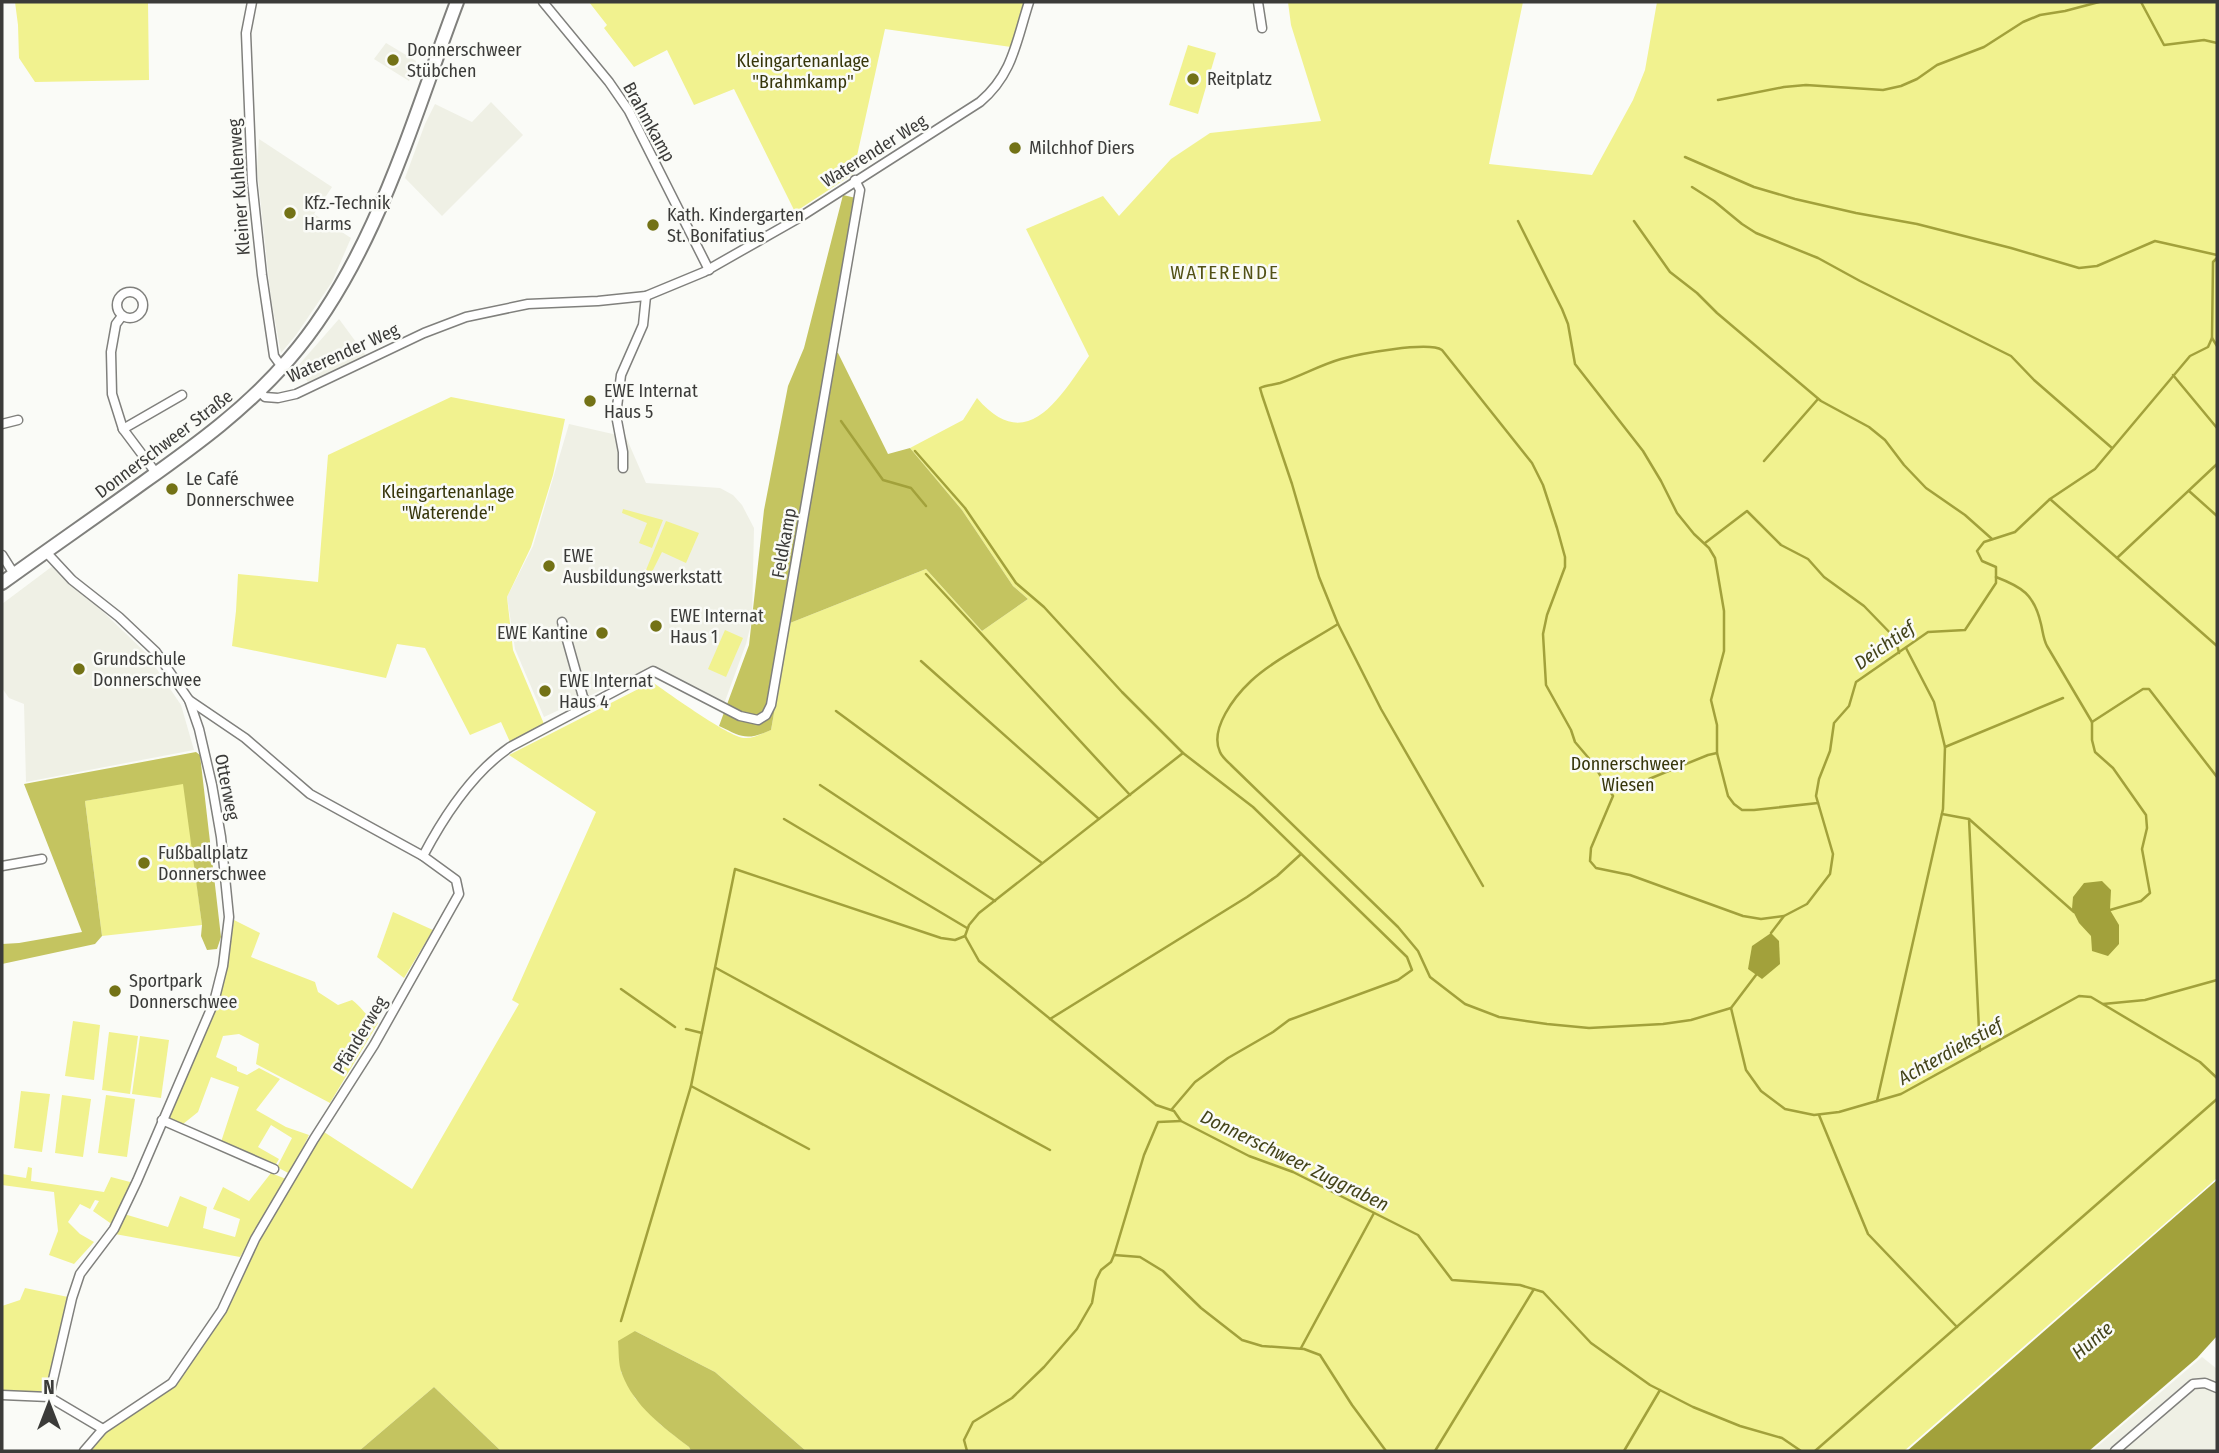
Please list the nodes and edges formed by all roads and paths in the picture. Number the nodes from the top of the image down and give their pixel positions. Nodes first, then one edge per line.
1 (252, 2) edge
2 (457, 2) edge
3 (543, 2) edge
4 (1029, 2) edge
5 (1258, 2) edge
6 (1262, 28) dead end
7 (855, 180) junction
8 (709, 270) junction
9 (646, 296) junction
10 (122, 316) dead end
11 (282, 367) junction
12 (259, 391) junction
13 (182, 395) dead end
14 (18, 420) dead end
15 (2, 424) edge
16 (123, 429) junction
17 (623, 468) dead end
18 (156, 474) junction
19 (46, 552) junction
20 (2, 555) edge
21 (14, 574) junction
22 (2, 583) edge
23 (562, 622) dead end
24 (189, 700) junction
25 (588, 705) junction
26 (423, 856) junction
27 (42, 859) dead end
28 (2, 866) edge
29 (162, 1119) junction
30 (274, 1169) dead end
31 (2217, 1388) edge
32 (2, 1395) edge
33 (49, 1396) junction
34 (103, 1429) junction
35 (84, 1451) edge
36 (2115, 1451) edge

1 - 11 street, Kleiner Kuhlenweg
2 - 11 main road, Donnerschweer Straße
3 - 8 street, Brahmkamp
4 - 7 street, Waterender Weg
5 - 6 street
7 - 8 street, Waterender Weg
7 - 25 street, Feldkamp
8 - 9 street, Waterender Weg
9 - 12 street, Waterender Weg
9 - 17 street
10 - 16 street
11 - 12 main road, Donnerschweer Straße
12 - 18 main road, Donnerschweer Straße
13 - 16 street
14 - 15 street
16 - 18 street
18 - 19 main road, Donnerschweer Straße
19 - 21 main road, Donnerschweer Straße
19 - 24 street, Otterweg
20 - 21 street
21 - 22 main road, Donnerschweer Straße
23 - 25 street
24 - 26 street, Pfänderweg
24 - 29 street, Otterweg
25 - 26 street, Feldkamp
26 - 34 street, Pfänderweg
27 - 28 street
29 - 30 street
29 - 33 street, Otterweg
31 - 36 street
32 - 33 street
33 - 34 street
34 - 35 street, Pfänderweg

